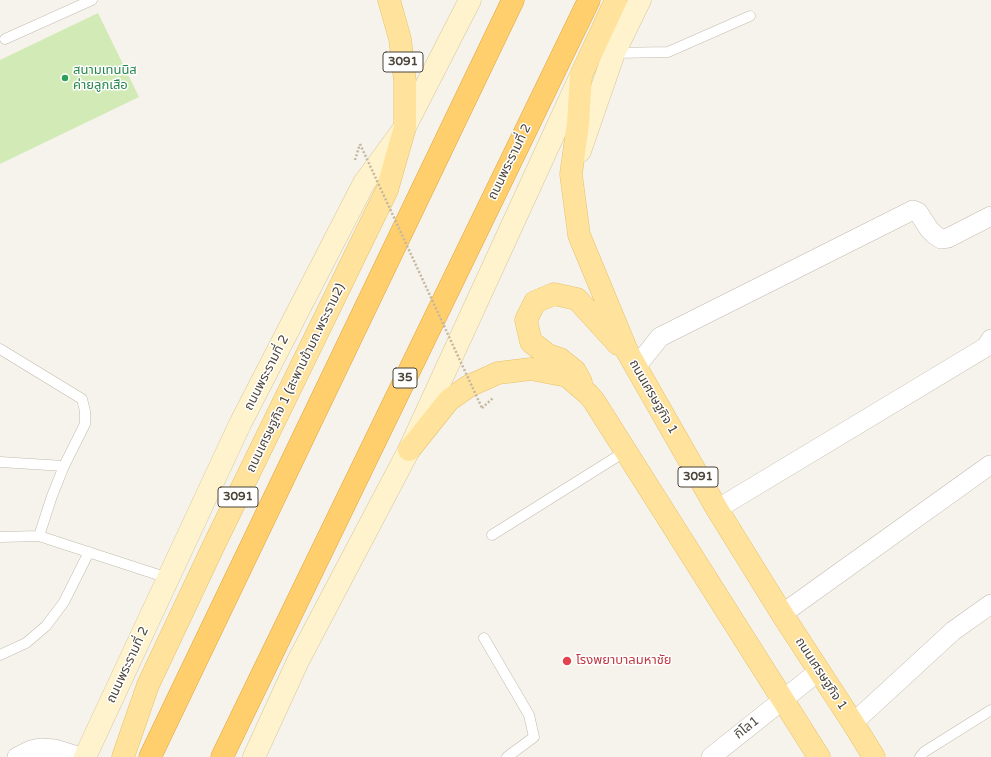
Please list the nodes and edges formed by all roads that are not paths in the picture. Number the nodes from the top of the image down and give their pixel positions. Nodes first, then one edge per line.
1 (92, 0) edge
2 (389, 0) edge
3 (470, 0) edge
4 (513, 0) edge
5 (589, 0) edge
6 (616, 0) edge
7 (640, 0) edge
8 (750, 16) dead end
9 (5, 39) dead end
10 (614, 52) junction
11 (581, 74) junction
12 (405, 127) junction
13 (571, 174) junction
14 (991, 216) edge
15 (991, 339) edge
16 (0, 349) edge
17 (634, 363) junction
18 (594, 401) junction
19 (409, 450) junction
20 (626, 451) junction
21 (0, 462) edge
22 (990, 464) edge
23 (64, 466) junction
24 (717, 509) junction
25 (492, 535) dead end
26 (39, 536) junction
27 (0, 537) edge
28 (89, 552) junction
29 (168, 578) junction
30 (991, 604) edge
31 (782, 614) junction
32 (484, 638) dead end
33 (0, 655) edge
34 (819, 671) junction
35 (783, 700) junction
36 (991, 710) edge
37 (853, 723) junction
38 (18, 757) edge
39 (81, 757) edge
40 (85, 757) edge
41 (123, 757) edge
42 (150, 757) edge
43 (222, 757) edge
44 (254, 757) edge
45 (507, 757) edge
46 (711, 757) edge
47 (820, 757) edge
48 (874, 757) edge
49 (920, 757) edge

1 - 9 lane
2 - 12 main road, 3091
3 - 12 main road, ถนนพระรามที่ 2
4 - 42 highway
5 - 43 highway, ถนนพระรามที่ 2 / 35
6 - 11 main road, ถนนเศรษฐกิจ 1 / 3091
7 - 10 main road
8 - 10 lane
10 - 13 main road
11 - 13 main road, ถนนเศรษฐกิจ 1 / 3091
11 - 19 main road, ถนนพระรามที่ 2 / 35
12 - 29 main road, ถนนพระรามที่ 2
12 - 41 main road, ถนนเศรษฐกิจ 1 (สะพานข้ามถ.พระราม2) / 3091
13 - 17 main road, ถนนเศรษฐกิจ 1 / 3091
14 - 17 street
15 - 24 street
16 - 23 lane
17 - 18 main road
17 - 24 main road, ถนนเศรษฐกิจ 1 / 3091
18 - 19 main road
18 - 20 main road
19 - 44 main road, ถนนพระรามที่ 2 / 35
20 - 25 lane
20 - 35 main road
21 - 23 lane
22 - 31 street
23 - 26 lane
24 - 31 main road, ถนนเศรษฐกิจ 1 / 3091
26 - 27 lane
26 - 28 lane
28 - 29 lane
28 - 33 lane
29 - 40 main road, ถนนพระรามที่ 2
30 - 37 street
31 - 34 main road, ถนนเศรษฐกิจ 1 / 3091
32 - 45 lane
34 - 35 street, กิโล1
34 - 37 main road, ถนนเศรษฐกิจ 1 / 3091
35 - 46 street, กิโล1
35 - 47 main road
36 - 49 lane
37 - 48 main road, ถนนเศรษฐกิจ 1 / 3091
38 - 39 street

